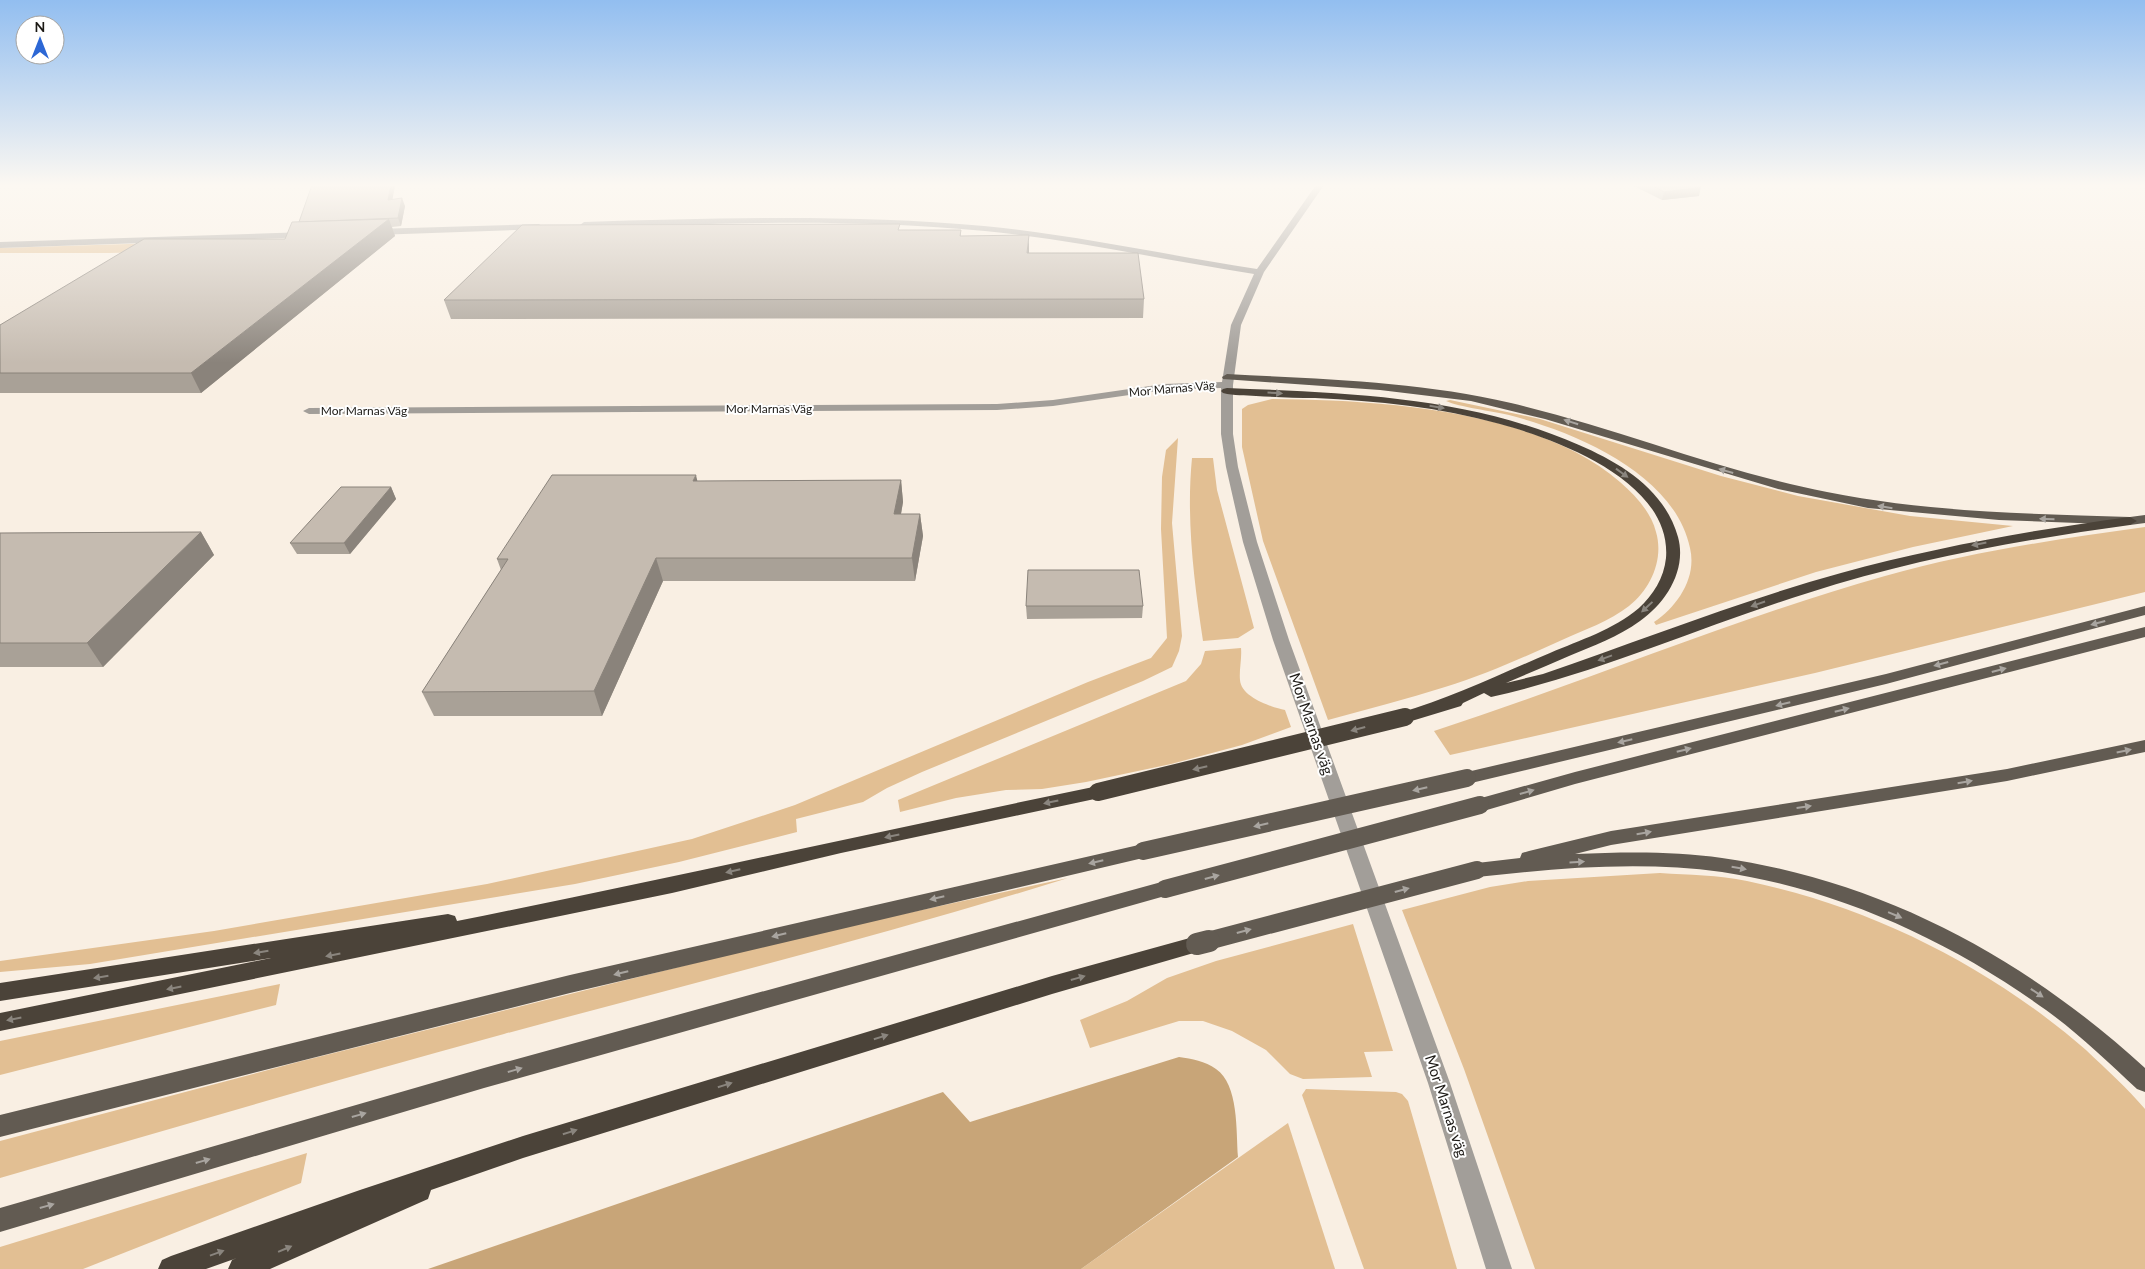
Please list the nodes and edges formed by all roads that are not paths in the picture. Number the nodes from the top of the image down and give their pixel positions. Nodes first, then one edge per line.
1 (22, 244) edge
2 (1079, 244) edge
3 (1278, 244) edge
4 (0, 245) edge
5 (1259, 272) junction
6 (1227, 384) junction
7 (309, 411) dead end
8 (2145, 519) edge
9 (2130, 520) junction
10 (2145, 610) edge
11 (2145, 632) edge
12 (1445, 704) junction
13 (2145, 746) edge
14 (1476, 870) junction
15 (672, 885) junction
16 (1197, 944) joint
17 (0, 992) edge
18 (0, 1022) edge
19 (2145, 1082) edge
20 (0, 1126) edge
21 (523, 1146) junction
22 (0, 1220) edge
23 (172, 1269) edge
24 (240, 1269) edge
25 (1499, 1269) edge

1 - 4 street
2 - 5 street
3 - 5 street, Mor Marnas väg
5 - 6 street, Mor Marnas väg
6 - 7 street, Mor Marnas Väg
9 -> 6 main road
6 -> 12 highway
6 - 25 street, Mor Marnas väg
8 - 9 main road
9 -> 12 highway
10 -> 20 main road, bridge
22 -> 11 main road, bridge
12 -> 15 highway, bridge
14 -> 13 main road
16 -> 14 main road, bridge
14 -> 19 main road
15 -> 17 highway
15 -> 18 highway
21 -> 16 highway
23 -> 21 highway
24 -> 21 highway

